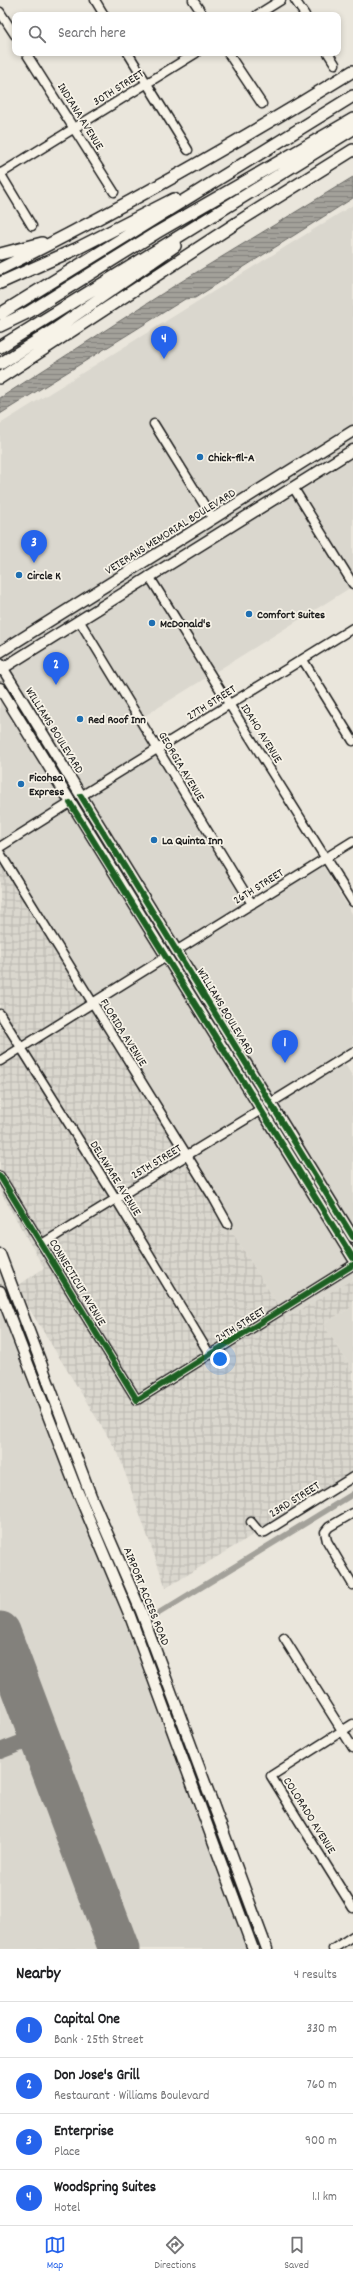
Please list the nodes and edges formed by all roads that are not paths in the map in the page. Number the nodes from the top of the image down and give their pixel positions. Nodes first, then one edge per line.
1 (94, 0) edge
2 (194, 0) edge
3 (281, 0) edge
4 (295, 0) edge
5 (0, 12) edge
6 (102, 12) edge
7 (201, 12) edge
8 (262, 12) edge
9 (303, 12) edge
10 (12, 30) edge
11 (28, 56) edge
12 (130, 56) edge
13 (191, 56) edge
14 (230, 56) edge
15 (330, 56) edge
16 (335, 64) dead end
17 (353, 71) edge
18 (147, 83) junction
19 (353, 96) edge
20 (262, 104) dead end
21 (353, 119) edge
22 (74, 128) junction
23 (353, 129) edge
24 (188, 150) dead end
25 (353, 150) edge
26 (242, 164) junction
27 (0, 174) edge
28 (114, 192) dead end
29 (233, 203) junction
30 (32, 226) dead end
31 (58, 240) junction
32 (0, 254) edge
33 (0, 268) edge
34 (0, 283) edge
35 (0, 314) edge
36 (0, 326) edge
37 (0, 347) edge
38 (0, 364) edge
39 (0, 378) edge
40 (154, 424) dead end
41 (353, 433) edge
42 (352, 450) edge
43 (320, 470) junction
44 (293, 487) junction
45 (238, 504) junction
46 (213, 519) junction
47 (149, 576) junction
48 (353, 584) edge
49 (98, 591) junction
50 (94, 611) junction
51 (79, 620) junction
52 (353, 628) edge
53 (0, 652) edge
54 (303, 660) junction
55 (1, 668) edge
56 (0, 688) edge
57 (230, 704) junction
58 (353, 741) edge
59 (157, 749) junction
60 (81, 796) junction
61 (70, 803) junction
62 (353, 841) edge
63 (0, 847) edge
64 (0, 853) edge
65 (326, 858) junction
66 (353, 902) edge
67 (252, 904) junction
68 (176, 951) junction
69 (166, 957) junction
70 (204, 997) junction
71 (92, 1003) junction
72 (0, 1014) edge
73 (21, 1048) junction
74 (353, 1052) edge
75 (0, 1061) edge
76 (240, 1077) junction
77 (269, 1104) junction
78 (261, 1110) junction
79 (187, 1156) junction
80 (0, 1176) edge
81 (116, 1199) junction
82 (228, 1224) dead end
83 (339, 1235) junction
84 (353, 1237) edge
85 (42, 1244) junction
86 (353, 1251) edge
87 (0, 1254) edge
88 (353, 1258) edge
89 (353, 1265) edge
90 (0, 1290) edge
91 (210, 1355) junction
92 (137, 1400) joint
93 (353, 1477) edge
94 (353, 1513) edge
95 (251, 1522) dead end
96 (353, 1585) edge
97 (284, 1638) dead end
98 (353, 1724) edge
99 (342, 1731) junction
100 (353, 1748) edge
101 (353, 1908) edge
102 (353, 1936) edge
103 (253, 1949) edge
104 (267, 1949) edge
105 (332, 1949) edge

1 - 6 street
2 - 7 street
3 - 8 street
4 - 9 street
5 - 10 street
11 - 22 street, INDIANA AVENUE
12 - 18 street
13 - 18 street, 30TH STREET
14 - 20 street
15 - 16 street
17 - 31 highway
18 - 22 street, 30TH STREET
18 - 24 street
19 - 26 highway
21 - 36 highway
22 - 27 street, 30TH STREET
22 - 28 street, INDIANA AVENUE
23 - 29 highway
25 - 39 highway
26 - 34 highway
26 - 35 highway
27 - 30 street
29 - 37 highway
29 - 38 highway
31 - 32 highway
31 - 33 highway
40 - 46 street
41 - 43 main road
41 - 45 main road, VETERANS MEMORIAL BOULEVARD
42 - 43 main road
43 - 44 main road
44 - 47 main road
44 - 48 street
45 - 46 main road, VETERANS MEMORIAL BOULEVARD
45 - 47 main road
46 - 49 main road, VETERANS MEMORIAL BOULEVARD
47 - 50 main road
47 - 57 street, IDAHO AVENUE
49 - 50 main road
49 - 53 main road, VETERANS MEMORIAL BOULEVARD
50 - 51 main road
51 - 55 main road
51 - 59 street, GEORGIA AVENUE
52 - 54 street, 27TH STREET
54 - 57 street, 27TH STREET
54 - 58 street
55 - 60 main road, WILLIAMS BOULEVARD
56 - 61 main road, WILLIAMS BOULEVARD
57 - 59 street, 27TH STREET
57 - 65 street, IDAHO AVENUE
59 - 60 street, 27TH STREET
59 - 67 street, GEORGIA AVENUE
60 - 68 main road, WILLIAMS BOULEVARD
61 - 63 street
61 - 69 main road, WILLIAMS BOULEVARD
62 - 65 street, 26TH STREET
64 - 71 street, FLORIDA AVENUE
65 - 66 street, IDAHO AVENUE
65 - 67 street, 26TH STREET
67 - 68 street, 26TH STREET
68 - 70 main road, WILLIAMS BOULEVARD
69 - 70 main road
69 - 71 street
69 - 76 main road, WILLIAMS BOULEVARD
70 - 77 main road, WILLIAMS BOULEVARD
71 - 73 street
71 - 79 street, FLORIDA AVENUE
72 - 73 street, DELAWARE AVENUE
73 - 75 street
73 - 81 street, DELAWARE AVENUE
74 - 77 street
76 - 77 main road
76 - 78 main road, WILLIAMS BOULEVARD
77 - 84 main road, WILLIAMS BOULEVARD
78 - 79 street, 25TH STREET
78 - 83 main road, WILLIAMS BOULEVARD
79 - 81 street, 25TH STREET
79 - 82 street, FLORIDA AVENUE
80 - 85 street, CONNECTICUT AVENUE
81 - 85 street, 25TH STREET
81 - 91 street, DELAWARE AVENUE
83 - 86 main road
83 - 88 main road, WILLIAMS BOULEVARD
85 - 92 street, CONNECTICUT AVENUE
87 - 104 main road, AIRPORT ACCESS ROAD
89 - 91 street, 24TH STREET
90 - 103 main road, AIRPORT ACCESS ROAD
91 - 92 street, 24TH STREET
93 - 95 street, 23RD STREET
94 - 96 street
97 - 99 street
98 - 99 street
99 - 100 street
99 - 101 street, COLORADO AVENUE
102 - 105 street

